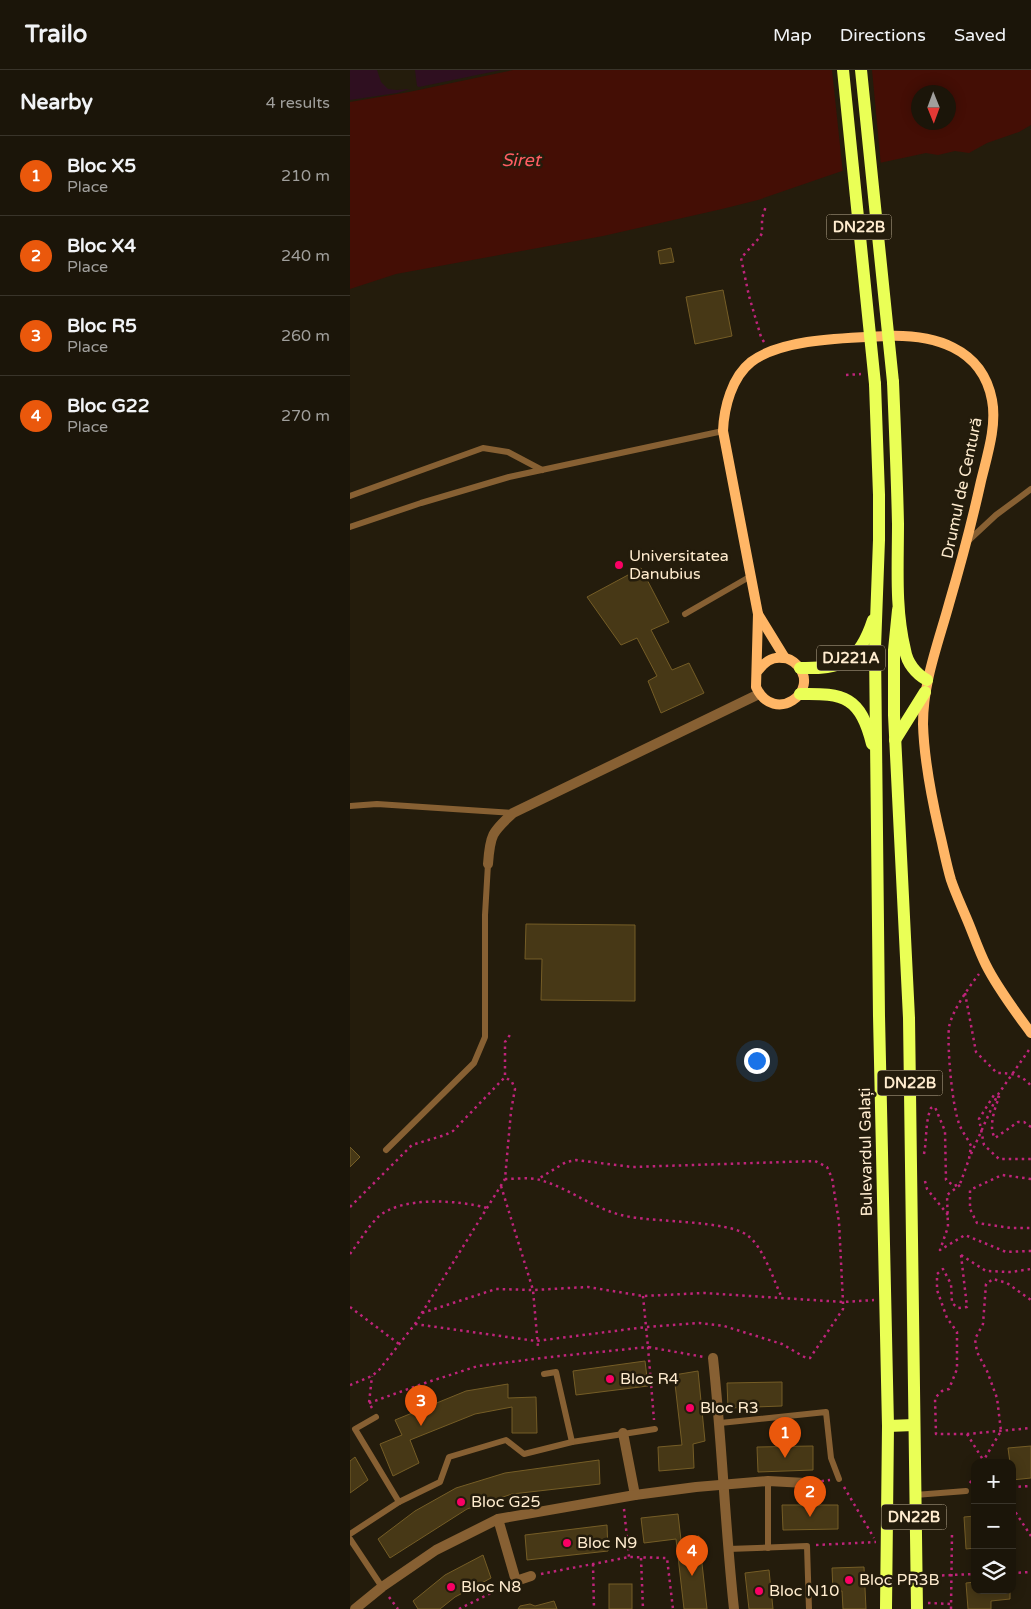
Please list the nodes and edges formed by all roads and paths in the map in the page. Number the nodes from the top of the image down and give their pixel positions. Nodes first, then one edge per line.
1 (843, 70) edge
2 (861, 70) edge
3 (766, 206) dead end
4 (770, 352) junction
5 (861, 374) dead end
6 (846, 376) dead end
7 (723, 431) junction
8 (542, 470) junction
9 (1031, 488) edge
10 (350, 496) edge
11 (350, 527) edge
12 (967, 542) junction
13 (751, 576) junction
14 (898, 610) junction
15 (876, 611) junction
16 (685, 614) dead end
17 (758, 614) junction
18 (785, 658) junction
19 (800, 668) junction
20 (757, 672) junction
21 (926, 686) junction
22 (760, 694) junction
23 (800, 694) junction
24 (895, 740) junction
25 (877, 763) junction
26 (350, 806) edge
27 (513, 813) junction
28 (488, 864) joint
29 (986, 966) junction
30 (964, 992) junction
31 (512, 1032) dead end
32 (1031, 1033) edge
33 (1031, 1047) edge
34 (1013, 1073) junction
35 (505, 1077) junction
36 (1031, 1086) edge
37 (998, 1096) junction
38 (1031, 1127) edge
39 (981, 1131) junction
40 (386, 1150) dead end
41 (924, 1155) dead end
42 (969, 1159) junction
43 (1031, 1160) edge
44 (505, 1179) junction
45 (538, 1179) junction
46 (1031, 1179) edge
47 (924, 1181) dead end
48 (960, 1184) junction
49 (501, 1185) junction
50 (350, 1207) edge
51 (487, 1208) junction
52 (948, 1214) junction
53 (1031, 1228) edge
54 (1031, 1251) edge
55 (350, 1254) edge
56 (1031, 1269) edge
57 (533, 1290) junction
58 (643, 1296) junction
59 (782, 1298) junction
60 (885, 1300) junction
61 (1031, 1300) edge
62 (843, 1302) junction
63 (350, 1307) edge
64 (422, 1313) junction
65 (415, 1324) junction
66 (646, 1327) junction
67 (536, 1341) junction
68 (399, 1344) junction
69 (538, 1347) dead end
70 (648, 1347) junction
71 (713, 1358) joint
72 (544, 1374) dead end
73 (372, 1376) junction
74 (350, 1385) edge
75 (369, 1403) junction
76 (376, 1417) joint
77 (720, 1423) junction
78 (914, 1425) junction
79 (888, 1426) junction
80 (1031, 1428) edge
81 (655, 1429) joint
82 (352, 1430) edge
83 (1001, 1431) junction
84 (623, 1434) junction
85 (967, 1434) junction
86 (572, 1442) junction
87 (981, 1459) edge
88 (985, 1459) edge
89 (839, 1480) junction
90 (768, 1481) junction
91 (806, 1483) joint
92 (725, 1486) junction
93 (1031, 1486) edge
94 (1016, 1487) edge
95 (966, 1491) dead end
96 (635, 1495) junction
97 (914, 1495) junction
98 (622, 1498) junction
99 (398, 1502) junction
100 (1016, 1513) edge
101 (498, 1519) junction
102 (952, 1533) dead end
103 (350, 1534) edge
104 (1031, 1536) edge
105 (350, 1539) edge
106 (807, 1546) junction
107 (768, 1548) junction
108 (728, 1549) junction
109 (629, 1557) junction
110 (641, 1557) junction
111 (593, 1564) junction
112 (1016, 1572) edge
113 (1031, 1572) edge
114 (971, 1574) edge
115 (952, 1575) junction
116 (531, 1576) joint
117 (916, 1576) junction
118 (516, 1581) junction
119 (382, 1587) junction
120 (503, 1587) joint
121 (952, 1604) junction
122 (917, 1606) edge
123 (355, 1609) edge
124 (398, 1609) edge
125 (460, 1609) edge
126 (594, 1609) edge
127 (643, 1609) edge
128 (673, 1609) edge
129 (734, 1609) edge
130 (809, 1609) edge
131 (886, 1609) edge
132 (951, 1609) edge

1 - 15 main road, DN22B, bridge
2 - 14 main road, DN22B, bridge
3 - 4 path
4 - 7 street, Drumul de Centură / DJ221A
4 - 12 street, Drumul de Centură / DJ221A
5 - 6 path
7 - 8 lane
7 - 13 street, Drumul de Centură / DJ221A
8 - 10 lane
8 - 11 lane
9 - 12 lane
12 - 21 street, Drumul de Centură / DJ221A
13 - 16 lane
13 - 17 street, Drumul de Centură / DJ221A
14 - 21 main road
14 - 24 main road, DN22B
15 - 19 main road, DJ221A
15 - 25 main road, Bulevardul Galați / DN22B
17 - 18 street, Drumul de Centură / DJ221A
17 - 20 street, Drumul de Centură / DJ221A
18 - 19 street, Drumul de Centură / DJ221A
18 - 20 street
19 - 23 street, DJ221A
20 - 22 street, Drumul de Centură / DJ221A
21 - 24 main road
21 - 29 street, Drumul de Centură / DJ221A
22 - 23 street, DJ221A
22 - 27 street
23 - 25 main road, DJ221A
24 - 78 main road, DN22B
25 - 60 main road, Bulevardul Galați / DN22B
26 - 27 lane
27 - 28 street
28 - 40 lane
29 - 30 path
29 - 32 street, Drumul de Centură / DJ221A
30 - 34 path
30 - 42 path
31 - 35 path
33 - 34 path
34 - 36 path
34 - 37 path
35 - 44 path
35 - 50 path
37 - 38 path
37 - 39 path
37 - 39 path
39 - 42 path
39 - 43 path
41 - 48 path
42 - 48 path
44 - 45 path
44 - 49 path
45 - 59 path
45 - 62 path
46 - 53 path
47 - 52 path
48 - 52 path
49 - 51 path
49 - 57 path
51 - 55 path
51 - 64 path
52 - 54 path
56 - 85 path
57 - 58 path
57 - 64 path
57 - 67 path
58 - 59 path
58 - 66 path
59 - 62 path
60 - 62 path
60 - 79 main road, Bulevardul Galați / DN22B
61 - 83 path
62 - 66 path
63 - 68 path
64 - 65 path
65 - 67 path
65 - 68 path
66 - 67 path
66 - 70 path
67 - 69 path
68 - 73 path
70 - 71 path
70 - 75 path
70 - 81 path
71 - 77 street
72 - 86 lane
73 - 74 path
73 - 75 path
75 - 76 path
76 - 82 lane
77 - 89 lane
77 - 92 street
78 - 79 main road
78 - 97 main road, DN22B
79 - 131 main road, Bulevardul Galați / DN22B
80 - 83 path
81 - 84 lane
82 - 99 lane
83 - 85 path
83 - 88 path
84 - 86 lane
84 - 96 street
85 - 87 path
86 - 99 lane
89 - 91 path
89 - 106 path
90 - 91 street
90 - 92 street
90 - 107 lane
92 - 96 street
92 - 108 street
93 - 94 path
95 - 97 lane
96 - 98 street
97 - 117 main road, DN22B
98 - 101 street
98 - 109 path
99 - 103 lane
100 - 104 path
101 - 118 street
101 - 119 street
102 - 115 path
105 - 119 lane
106 - 107 lane
106 - 130 lane
107 - 108 lane
108 - 129 street
109 - 110 path
109 - 111 path
110 - 127 path
110 - 128 path
111 - 116 path
111 - 126 path
112 - 113 path
114 - 115 path
115 - 117 path
115 - 121 path
116 - 118 street
117 - 122 main road, DN22B
118 - 120 lane
119 - 123 street
119 - 124 path
120 - 125 path
121 - 122 path
121 - 132 path

